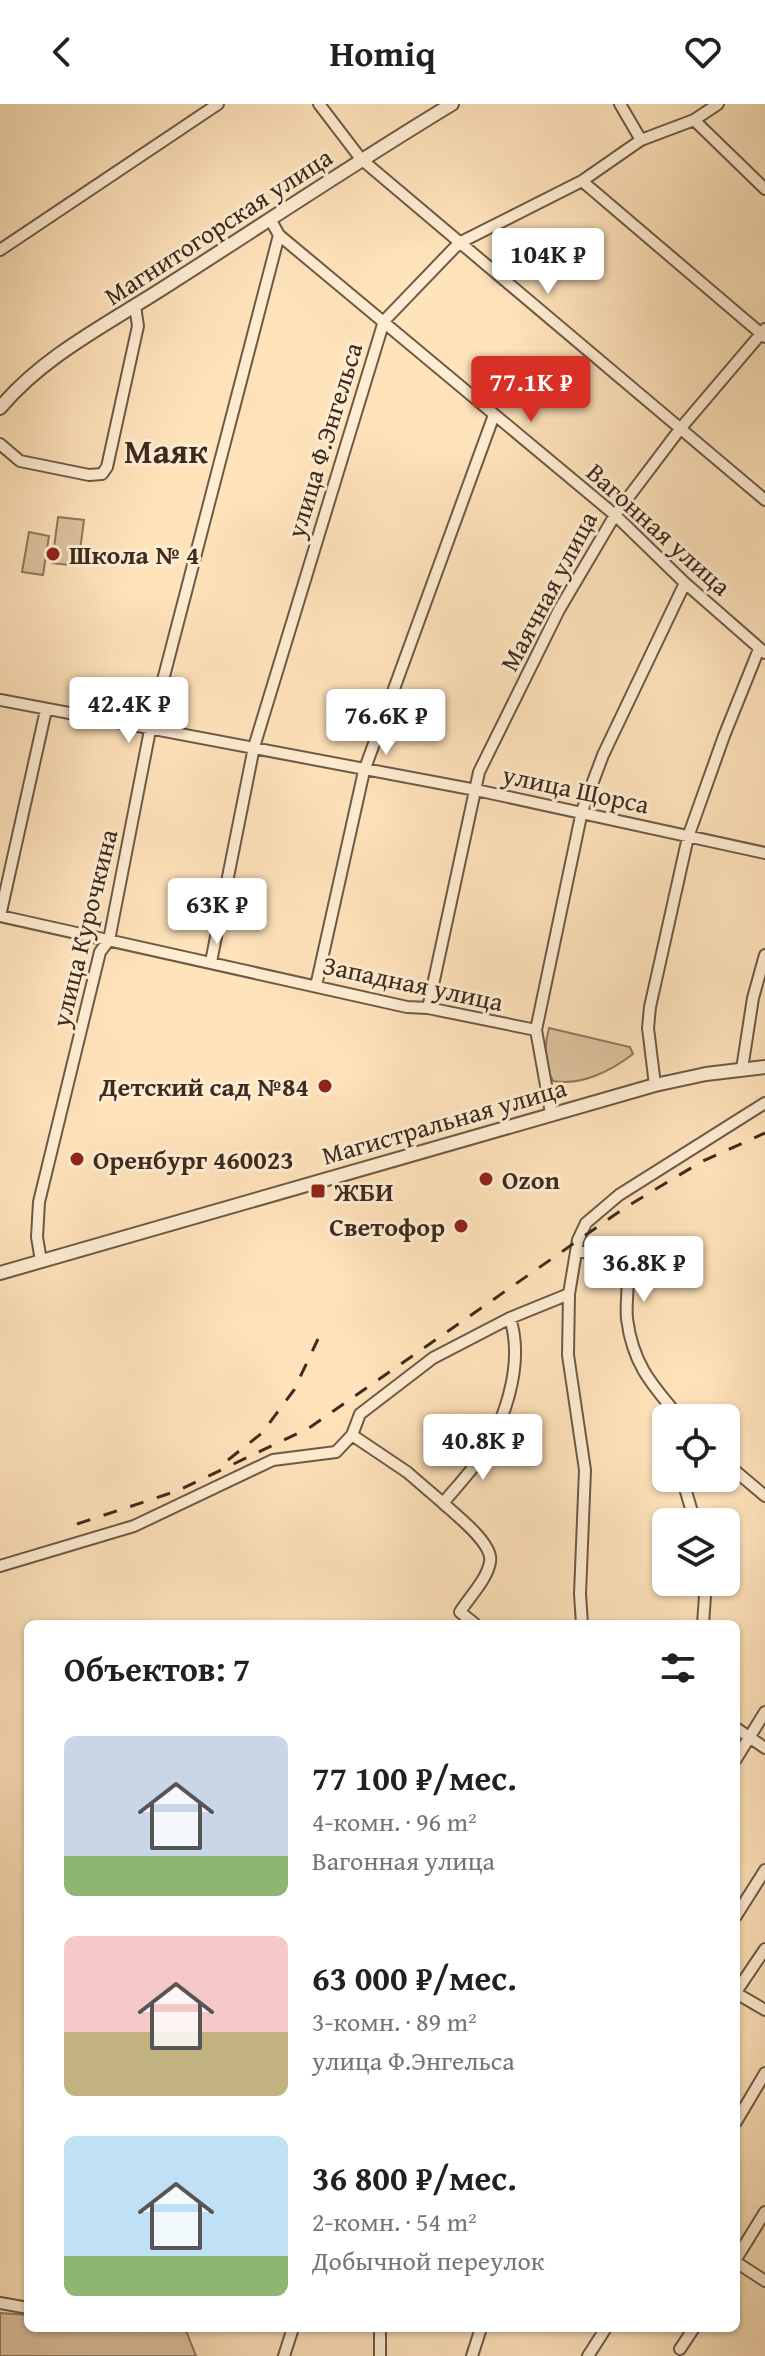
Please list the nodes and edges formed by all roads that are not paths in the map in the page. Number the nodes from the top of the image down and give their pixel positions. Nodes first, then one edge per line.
1 (218, 104) edge
2 (319, 104) edge
3 (452, 104) edge
4 (620, 104) edge
5 (718, 104) edge
6 (694, 120) junction
7 (641, 140) junction
8 (361, 159) junction
9 (582, 181) junction
10 (765, 189) edge
11 (270, 219) junction
12 (279, 235) junction
13 (459, 243) junction
14 (0, 250) edge
15 (135, 306) junction
16 (384, 321) junction
17 (764, 333) edge
18 (0, 387) edge
19 (13, 392) junction
20 (0, 408) edge
21 (494, 415) junction
22 (680, 429) junction
23 (0, 444) edge
24 (765, 500) edge
25 (615, 515) junction
26 (685, 583) junction
27 (762, 651) edge
28 (0, 700) edge
29 (46, 710) junction
30 (150, 730) junction
31 (254, 747) junction
32 (364, 771) junction
33 (476, 790) junction
34 (582, 811) junction
35 (688, 837) junction
36 (765, 853) edge
37 (0, 916) edge
38 (109, 940) junction
39 (765, 955) edge
40 (211, 962) junction
41 (316, 986) junction
42 (428, 1008) junction
43 (536, 1030) junction
44 (765, 1067) edge
45 (742, 1069) junction
46 (655, 1085) junction
47 (765, 1103) edge
48 (551, 1113) junction
49 (576, 1251) junction
50 (41, 1261) junction
51 (0, 1273) edge
52 (569, 1294) junction
53 (510, 1318) junction
54 (669, 1404) edge
55 (352, 1435) junction
56 (740, 1475) edge
57 (765, 1496) edge
58 (443, 1503) junction
59 (0, 1566) edge
60 (705, 1596) edge
61 (470, 1620) edge
62 (582, 1620) edge
63 (703, 1620) edge
64 (765, 1712) edge
65 (740, 1731) edge
66 (749, 1738) junction
67 (765, 1748) edge
68 (740, 1753) edge
69 (765, 1870) edge
70 (740, 1910) edge
71 (765, 1949) edge
72 (740, 1987) edge
73 (740, 1995) edge
74 (765, 2010) edge
75 (765, 2073) edge
76 (740, 2115) edge
77 (765, 2212) edge
78 (740, 2253) edge
79 (740, 2263) edge
80 (765, 2281) edge
81 (0, 2303) edge
82 (24, 2307) edge
83 (292, 2332) edge
84 (380, 2332) edge
85 (480, 2332) edge
86 (603, 2332) edge
87 (688, 2332) edge
88 (680, 2349) dead end
89 (284, 2356) edge
90 (380, 2356) edge
91 (472, 2356) edge
92 (588, 2356) edge

1 - 14 street
2 - 8 street
3 - 8 street, Магнитогорская улица
4 - 7 street
5 - 6 street, улица Ф.Энгельса
6 - 7 street, улица Ф.Энгельса
6 - 10 street
7 - 9 street, улица Ф.Энгельса
8 - 11 street, Магнитогорская улица
8 - 13 street
9 - 13 street, улица Ф.Энгельса
9 - 17 street
11 - 12 street, Вагонная улица
11 - 15 street, Магнитогорская улица
12 - 16 street, Вагонная улица
12 - 30 street, улица Курочкина
13 - 16 street, улица Ф.Энгельса
13 - 22 street
15 - 19 street, Магнитогорская улица
15 - 23 street
16 - 21 street, Вагонная улица
16 - 31 street, улица Ф.Энгельса
17 - 22 street, Маячная улица
18 - 19 street
19 - 20 street, Магнитогорская улица
21 - 25 street, Вагонная улица
21 - 32 street
22 - 24 street
22 - 25 street, Маячная улица
25 - 26 street, Вагонная улица
25 - 33 street, Маячная улица
26 - 27 street, Вагонная улица
26 - 34 street
27 - 35 street
28 - 29 street, улица Щорса
29 - 30 street, улица Щорса
29 - 37 street
30 - 31 street, улица Щорса
30 - 38 street, улица Курочкина
31 - 32 street, улица Щорса
31 - 40 street, улица Ф.Энгельса
32 - 33 street, улица Щорса
32 - 41 street
33 - 34 street, улица Щорса
33 - 42 street, Маячная улица
34 - 35 street, улица Щорса
34 - 43 street
35 - 36 street, улица Щорса
35 - 46 street
37 - 38 street, Западная улица
38 - 40 street, Западная улица
38 - 50 street, улица Курочкина
39 - 45 street
40 - 41 street, Западная улица
41 - 42 street, Западная улица
42 - 43 street, Западная улица
43 - 48 street
44 - 45 street, Магистральная улица
45 - 46 street, Магистральная улица
46 - 48 street, Магистральная улица
47 - 49 street
48 - 50 street, Магистральная улица
49 - 52 street
49 - 54 street
50 - 51 street, Магистральная улица
52 - 53 street
52 - 62 street
53 - 55 street
53 - 58 street
55 - 58 street
55 - 59 street
56 - 57 street
58 - 61 street
60 - 63 street
64 - 66 street
65 - 66 street
66 - 67 street
66 - 68 street
69 - 70 street
71 - 72 street
73 - 74 street
75 - 76 street
77 - 78 street
79 - 80 street
81 - 82 street
83 - 89 street
84 - 90 street
85 - 91 street
86 - 92 street
87 - 88 street

